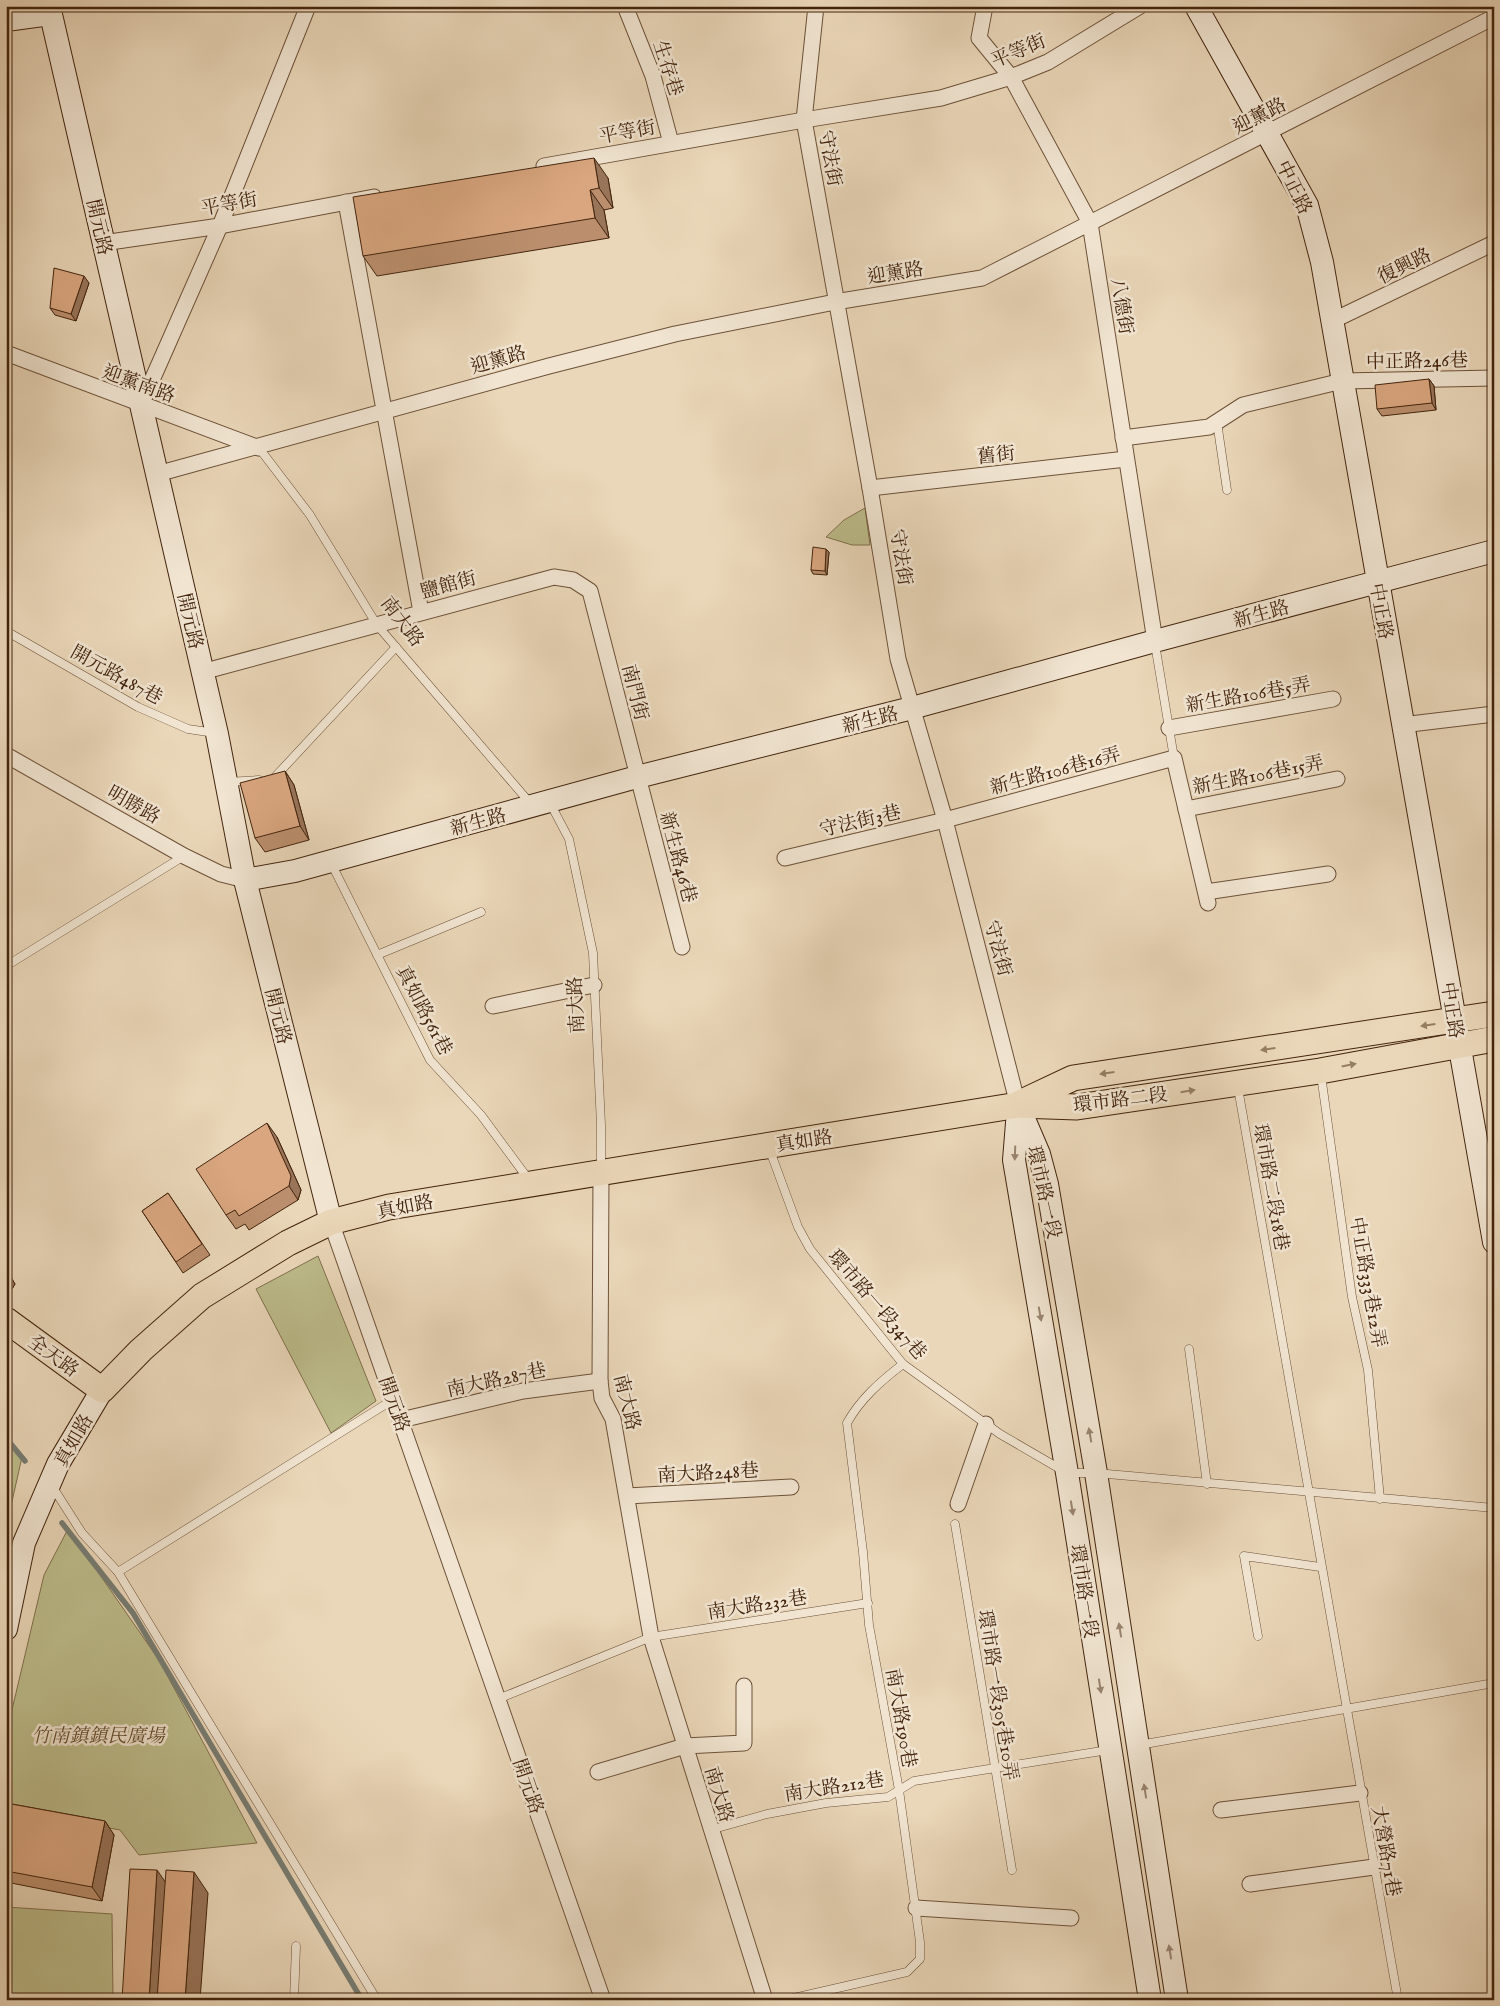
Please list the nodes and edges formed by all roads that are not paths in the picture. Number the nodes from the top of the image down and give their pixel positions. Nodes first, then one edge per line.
1 (308, 6) edge
2 (626, 6) edge
3 (816, 6) edge
4 (985, 6) edge
5 (1140, 6) edge
6 (1196, 6) edge
7 (50, 10) edge
8 (1494, 17) edge
9 (6, 20) edge
10 (1011, 77) junction
11 (804, 120) junction
12 (1267, 133) junction
13 (671, 143) junction
14 (528, 169) edge
15 (384, 195) edge
16 (346, 202) junction
17 (1090, 223) junction
18 (220, 226) junction
19 (103, 243) junction
20 (1494, 243) edge
21 (835, 302) junction
22 (1332, 321) junction
23 (6, 354) edge
24 (1494, 378) edge
25 (1342, 381) junction
26 (141, 405) junction
27 (384, 412) junction
28 (1217, 422) junction
29 (1123, 438) junction
30 (259, 448) junction
31 (1126, 459) junction
32 (157, 474) junction
33 (870, 488) junction
34 (1227, 490) dead end
35 (1494, 552) edge
36 (1377, 583) junction
37 (421, 612) junction
38 (596, 616) joint
39 (377, 625) junction
40 (6, 631) edge
41 (1154, 641) junction
42 (396, 647) junction
43 (202, 672) junction
44 (1333, 699) dead end
45 (912, 708) junction
46 (1494, 714) edge
47 (1402, 725) junction
48 (1169, 728) junction
49 (217, 734) junction
50 (6, 755) edge
51 (1174, 758) junction
52 (638, 777) junction
53 (1337, 779) dead end
54 (226, 782) junction
55 (541, 803) junction
56 (1186, 809) junction
57 (945, 820) junction
58 (184, 856) junction
59 (785, 858) dead end
60 (330, 862) junction
61 (1328, 874) dead end
62 (245, 880) junction
63 (481, 912) dead end
64 (682, 947) dead end
65 (377, 955) junction
66 (6, 966) edge
67 (594, 985) junction
68 (493, 1006) dead end
69 (1494, 1014) edge
70 (1458, 1032) junction
71 (1494, 1039) edge
72 (1320, 1071) junction
73 (1237, 1083) junction
74 (1018, 1104) junction
75 (768, 1146) junction
76 (601, 1172) junction
77 (532, 1184) junction
78 (331, 1222) junction
79 (1494, 1242) edge
80 (6, 1320) edge
81 (1189, 1349) dead end
82 (904, 1364) junction
83 (600, 1382) junction
84 (102, 1390) junction
85 (394, 1399) junction
86 (401, 1420) junction
87 (986, 1424) junction
88 (1067, 1473) junction
89 (1096, 1473) junction
90 (50, 1482) junction
91 (1207, 1484) junction
92 (791, 1487) dead end
93 (1308, 1493) junction
94 (627, 1496) junction
95 (1380, 1499) junction
96 (958, 1504) dead end
97 (1494, 1508) edge
98 (954, 1524) dead end
99 (1320, 1567) junction
100 (118, 1572) junction
101 (868, 1603) junction
102 (6, 1629) edge
103 (1258, 1636) dead end
104 (651, 1637) junction
105 (1494, 1682) edge
106 (744, 1686) dead end
107 (498, 1699) junction
108 (1345, 1708) junction
109 (1137, 1745) junction
110 (685, 1746) junction
111 (1110, 1750) junction
112 (995, 1770) junction
113 (598, 1772) dead end
114 (899, 1790) junction
115 (1360, 1793) junction
116 (1221, 1810) dead end
117 (710, 1830) junction
118 (1374, 1867) junction
119 (1012, 1870) dead end
120 (1250, 1884) dead end
121 (916, 1908) junction
122 (1071, 1918) dead end
123 (296, 1946) dead end
124 (294, 2000) edge
125 (377, 2000) edge
126 (603, 2000) edge
127 (765, 2000) edge
128 (785, 2000) edge
129 (1150, 2000) edge
130 (1177, 2000) edge
131 (1398, 2000) edge

1 - 18 street
2 - 13 street, 生存巷
3 - 11 street, 守法街
4 - 10 street, 八德街
5 - 10 street, 平等街
6 - 12 main road, 中正路
7 - 9 main road
7 - 19 main road, 開元路
8 - 12 street, 迎薰路
10 - 11 street, 平等街
10 - 17 street, 八德街
11 - 13 street, 平等街
11 - 21 street, 守法街
12 - 17 street, 迎薰路
12 - 22 main road, 中正路
13 - 14 street, 平等街
15 - 16 street, 平等街
16 - 18 street, 平等街
16 - 27 street
17 - 21 street, 迎薰路
17 - 29 street, 八德街
18 - 19 street, 平等街
18 - 26 street
19 - 26 main road, 開元路
20 - 22 street, 復興路
21 - 27 street, 迎薰路
21 - 33 street, 守法街
22 - 25 main road, 中正路
23 - 26 street, 迎薰南路
24 - 25 street, 中正路246巷
25 - 28 street, 中正路246巷
25 - 36 main road, 中正路
26 - 30 street, 迎薰南路
26 - 32 main road, 開元路
27 - 30 street, 迎薰路
27 - 37 street
28 - 29 street, 中正路246巷
28 - 34 lane
29 - 31 street, 八德街
30 - 32 street, 迎薰路
30 - 39 lane, 南大路
31 - 33 street, 舊街
31 - 41 street, 八德街
32 - 43 main road, 開元路
33 - 45 street, 守法街
35 - 36 main road, 新生路
36 - 41 main road, 新生路
36 - 47 main road, 中正路
37 - 38 street, 鹽館街
37 - 39 street, 鹽館街
38 - 52 street, 南門街
39 - 42 lane, 南大路
39 - 43 street, 鹽館街
40 - 49 lane, 開元路487巷
41 - 45 main road, 新生路
41 - 48 lane
42 - 54 lane
42 - 55 lane, 南大路
43 - 49 main road, 開元路
44 - 48 street, 新生路106巷5弄
45 - 52 main road, 新生路
45 - 57 street, 守法街
46 - 47 street
47 - 70 main road, 中正路
48 - 51 lane
49 - 54 main road, 開元路
50 - 58 street, 明勝路
51 - 56 street
51 - 57 street, 新生路106巷16弄
52 - 55 main road, 新生路
52 - 64 street, 新生路46巷
53 - 56 street, 新生路106巷15弄
54 - 62 main road, 開元路
55 - 60 main road, 新生路
55 - 67 lane, 南大路
56 - 61 street
57 - 59 street, 守法街3巷
57 - 74 street, 守法街
58 - 62 street, 明勝路
58 - 66 lane
60 - 62 main road, 新生路
60 - 65 lane, 真如路561巷
62 - 78 main road, 開元路
63 - 65 lane
65 - 77 lane, 真如路561巷
67 - 68 street
67 - 76 lane, 南大路
69 - 70 main road, 環市路二段
70 - 71 main road, 環市路二段
72 -> 70 main road, 環市路二段
70 -> 74 main road, 環市路二段
70 - 79 main road, 中正路
72 - 73 main road, 環市路二段
72 - 95 lane, 中正路333巷12弄
74 -> 73 main road, 環市路二段
73 - 93 lane, 環市路二段18巷
74 - 75 main road, 真如路
74 -> 88 main road, 環市路一段
89 -> 74 main road, 環市路一段
75 - 76 main road, 真如路
75 - 82 lane, 環市路一段347巷
76 - 77 main road, 真如路
76 - 83 street, 南大路
77 - 78 main road, 真如路
78 - 84 main road, 真如路
78 - 85 street, 開元路
80 - 84 main road, 全天路
81 - 91 lane
82 - 87 lane, 環市路一段347巷
82 - 101 lane, 南大路190巷
83 - 86 street, 南大路287巷
83 - 94 street, 南大路
84 - 90 main road, 真如路
85 - 86 street, 開元路
85 - 100 lane
86 - 107 street, 開元路
87 - 88 lane, 環市路一段347巷
87 - 96 street
88 - 89 lane
88 -> 111 main road, 環市路一段
89 - 91 lane
109 -> 89 main road, 環市路一段
90 - 100 lane
90 - 102 main road, 真如路
91 - 93 lane
92 - 94 street, 南大路248巷
93 - 95 lane
93 - 99 lane, 大營路71巷
94 - 104 street, 南大路
95 - 97 lane
98 - 112 lane, 環市路一段305巷10弄
99 - 103 lane
99 - 108 lane, 大營路71巷
100 - 125 lane
101 - 104 lane, 南大路232巷
101 - 114 lane, 南大路190巷
104 - 107 lane, 南大路232巷
104 - 110 street, 南大路
105 - 108 lane
106 - 110 street
107 - 126 street, 開元路
108 - 109 lane
108 - 115 lane, 大營路71巷
130 -> 109 main road, 環市路一段
110 - 113 street
110 - 117 street, 南大路
111 - 112 lane, 南大路212巷
111 - 129 main road, 環市路一段
112 - 114 lane, 南大路212巷
112 - 119 lane, 環市路一段305巷10弄
114 - 117 lane, 南大路212巷
114 - 121 lane, 南大路190巷
115 - 116 street
115 - 118 lane, 大營路71巷
117 - 127 street, 南大路
118 - 120 street
118 - 131 lane, 大營路71巷
121 - 122 street
121 - 128 lane, 南大路190巷
123 - 124 lane

